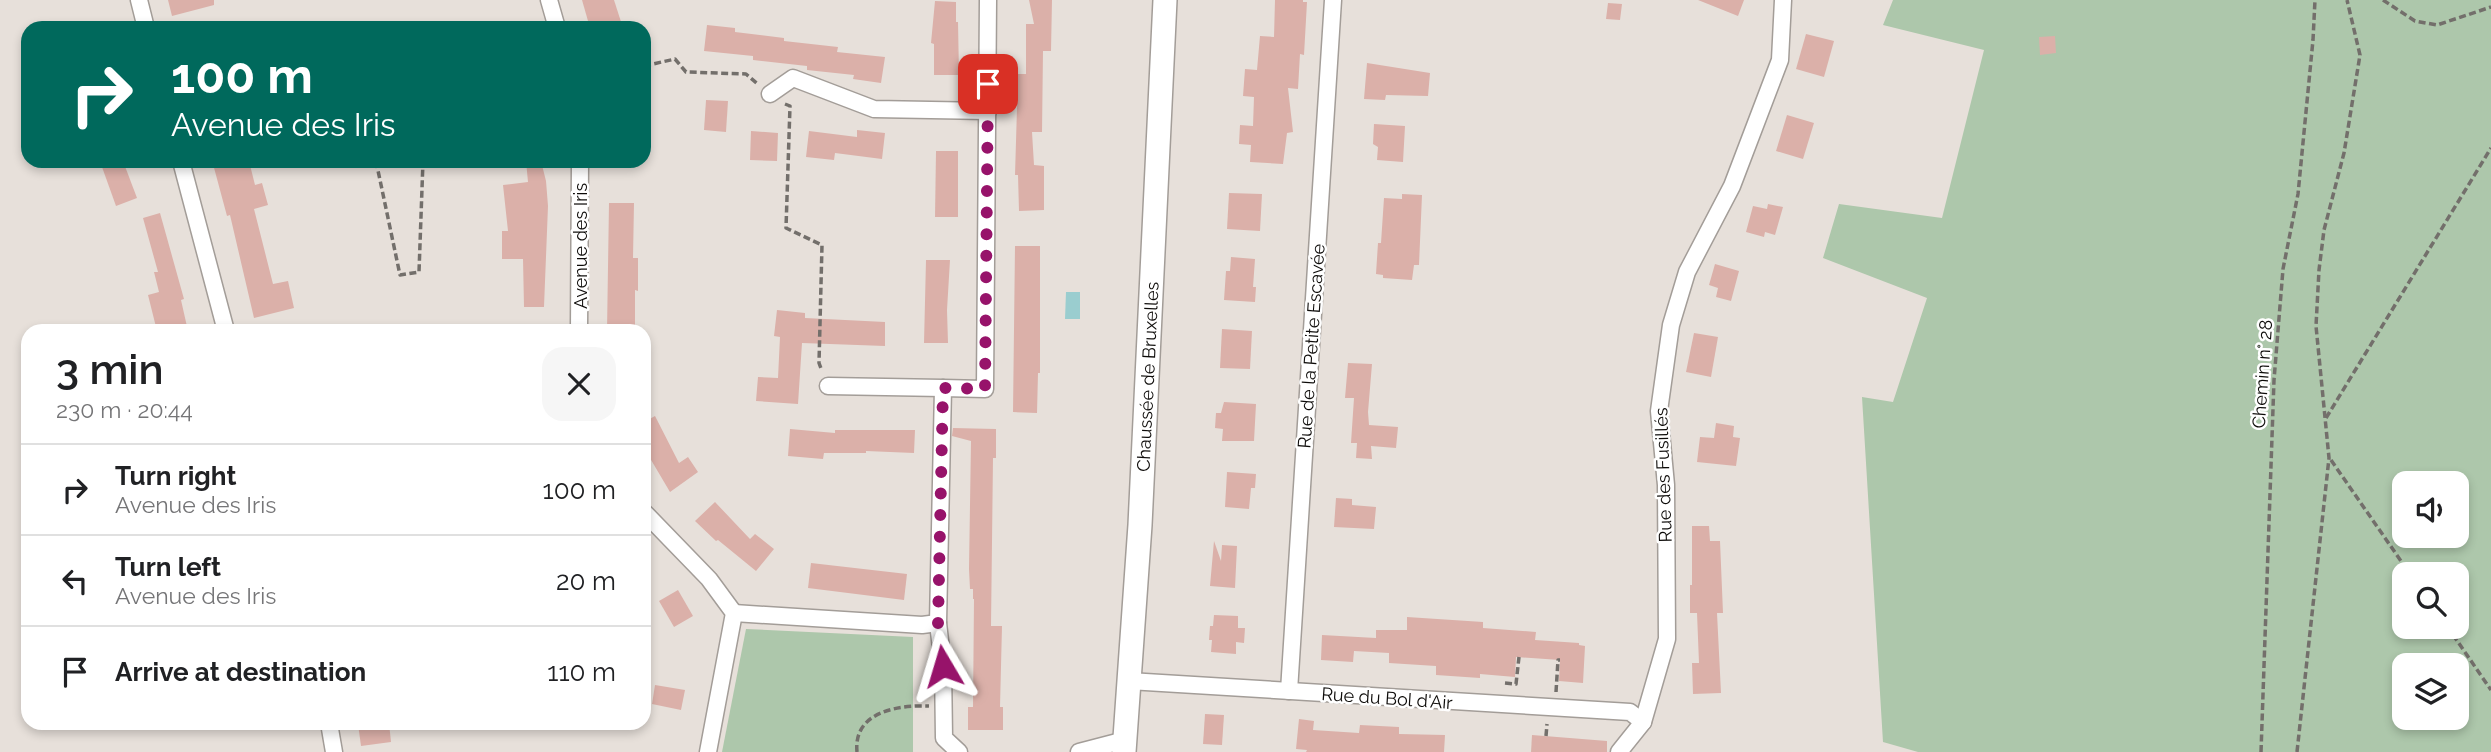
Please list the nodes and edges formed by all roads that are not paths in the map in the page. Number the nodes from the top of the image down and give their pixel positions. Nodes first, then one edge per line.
1 (139, 0) edge
2 (548, 0) edge
3 (988, 0) edge
4 (1165, 0) edge
5 (1333, 0) edge
6 (1783, 0) edge
7 (144, 21) edge
8 (555, 21) edge
9 (770, 93) road end
10 (988, 111) junction
11 (183, 168) edge
12 (580, 168) edge
13 (224, 324) edge
14 (579, 324) edge
15 (828, 386) road end
16 (943, 388) junction
17 (651, 519) edge
18 (734, 613) junction
19 (938, 623) junction
20 (1129, 681) junction
21 (1289, 691) junction
22 (1643, 722) junction
23 (330, 730) edge
24 (1125, 746) edge
25 (334, 752) edge
26 (708, 752) edge
27 (958, 752) edge
28 (1079, 752) edge
29 (1619, 752) edge

1 - 7 street
2 - 8 street
3 - 10 street
4 - 20 main road, Chaussée de Bruxelles
5 - 21 street, Rue de la Petite Escavée
6 - 22 street, Rue des Fusillés
9 - 10 street
10 - 16 street
11 - 13 street
12 - 14 street, Avenue des Iris
15 - 16 street
16 - 19 street
17 - 18 street
18 - 19 street
18 - 26 street
19 - 27 street
20 - 21 street, Rue du Bol d'Air
20 - 24 main road, Chaussée de Bruxelles
21 - 22 street, Rue du Bol d'Air
22 - 29 street, Rue des Fusillés
23 - 25 street
24 - 28 street

